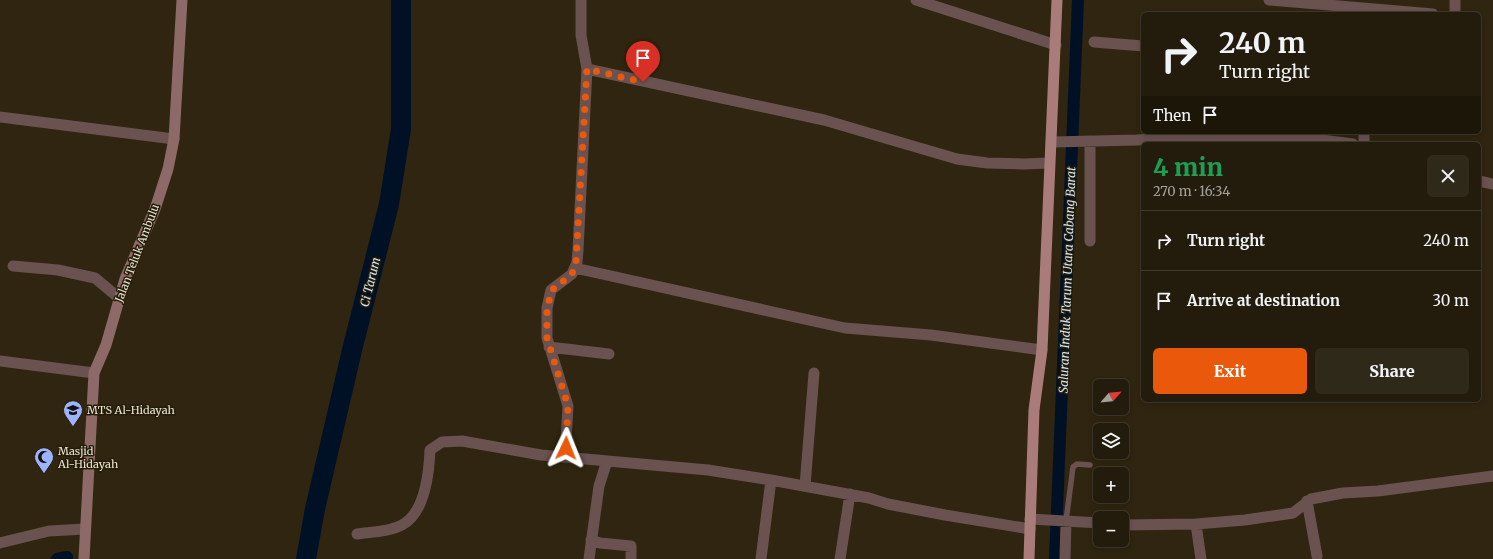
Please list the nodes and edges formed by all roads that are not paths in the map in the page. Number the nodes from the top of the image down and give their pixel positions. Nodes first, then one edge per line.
1 (182, 0) edge
2 (581, 0) edge
3 (916, 0) edge
4 (1057, 0) edge
5 (1270, 0) edge
6 (1455, 0) edge
7 (1346, 3) edge
8 (1417, 12) edge
9 (1455, 12) edge
10 (1094, 42) dead end
11 (1056, 44) junction
12 (1141, 46) edge
13 (587, 69) junction
14 (0, 117) edge
15 (174, 139) junction
16 (1088, 141) junction
17 (1057, 142) junction
18 (1337, 142) edge
19 (1049, 162) junction
20 (1481, 181) edge
21 (1493, 184) edge
22 (1090, 241) dead end
23 (13, 266) dead end
24 (575, 268) junction
25 (119, 298) junction
26 (550, 347) junction
27 (1042, 350) junction
28 (609, 354) dead end
29 (0, 361) edge
30 (94, 373) junction
31 (814, 373) dead end
32 (565, 457) junction
33 (607, 461) junction
34 (1090, 465) dead end
35 (1493, 476) edge
36 (771, 480) junction
37 (805, 486) junction
38 (850, 494) junction
39 (1307, 501) junction
40 (1063, 521) junction
41 (1034, 522) junction
42 (1093, 523) edge
43 (1196, 524) junction
44 (1129, 525) edge
45 (85, 530) junction
46 (357, 534) dead end
47 (591, 540) junction
48 (0, 543) edge
49 (1317, 556) dead end
50 (84, 559) edge
51 (588, 559) edge
52 (631, 559) edge
53 (761, 559) edge
54 (840, 559) edge
55 (1029, 559) edge
56 (1065, 559) edge
57 (1201, 559) edge

1 - 15 main road, Jalan Teluk Ambulu
2 - 13 street
3 - 11 street
4 - 11 main road
5 - 7 street
6 - 9 street
7 - 8 street
10 - 12 street
11 - 17 main road
13 - 19 street
13 - 24 street
14 - 15 street
15 - 25 main road, Jalan Teluk Ambulu
16 - 17 street
16 - 18 street
16 - 22 street
17 - 19 main road
19 - 27 main road
20 - 21 street
23 - 25 street
24 - 26 street
24 - 27 street
25 - 30 main road, Jalan Teluk Ambulu
26 - 28 street
26 - 32 street
27 - 41 main road
29 - 30 street
30 - 45 main road, Jalan Teluk Ambulu
31 - 37 street
32 - 33 street
32 - 46 street
33 - 36 street
33 - 47 street
34 - 40 lane
35 - 39 street
36 - 37 street
36 - 53 street
37 - 38 street
38 - 41 street
38 - 54 street
39 - 43 street
39 - 49 street
40 - 41 street
40 - 42 street
40 - 56 street
41 - 55 main road
43 - 44 street
43 - 57 street
45 - 48 street
45 - 50 main road, Jalan Teluk Ambulu
47 - 51 street
47 - 52 street

